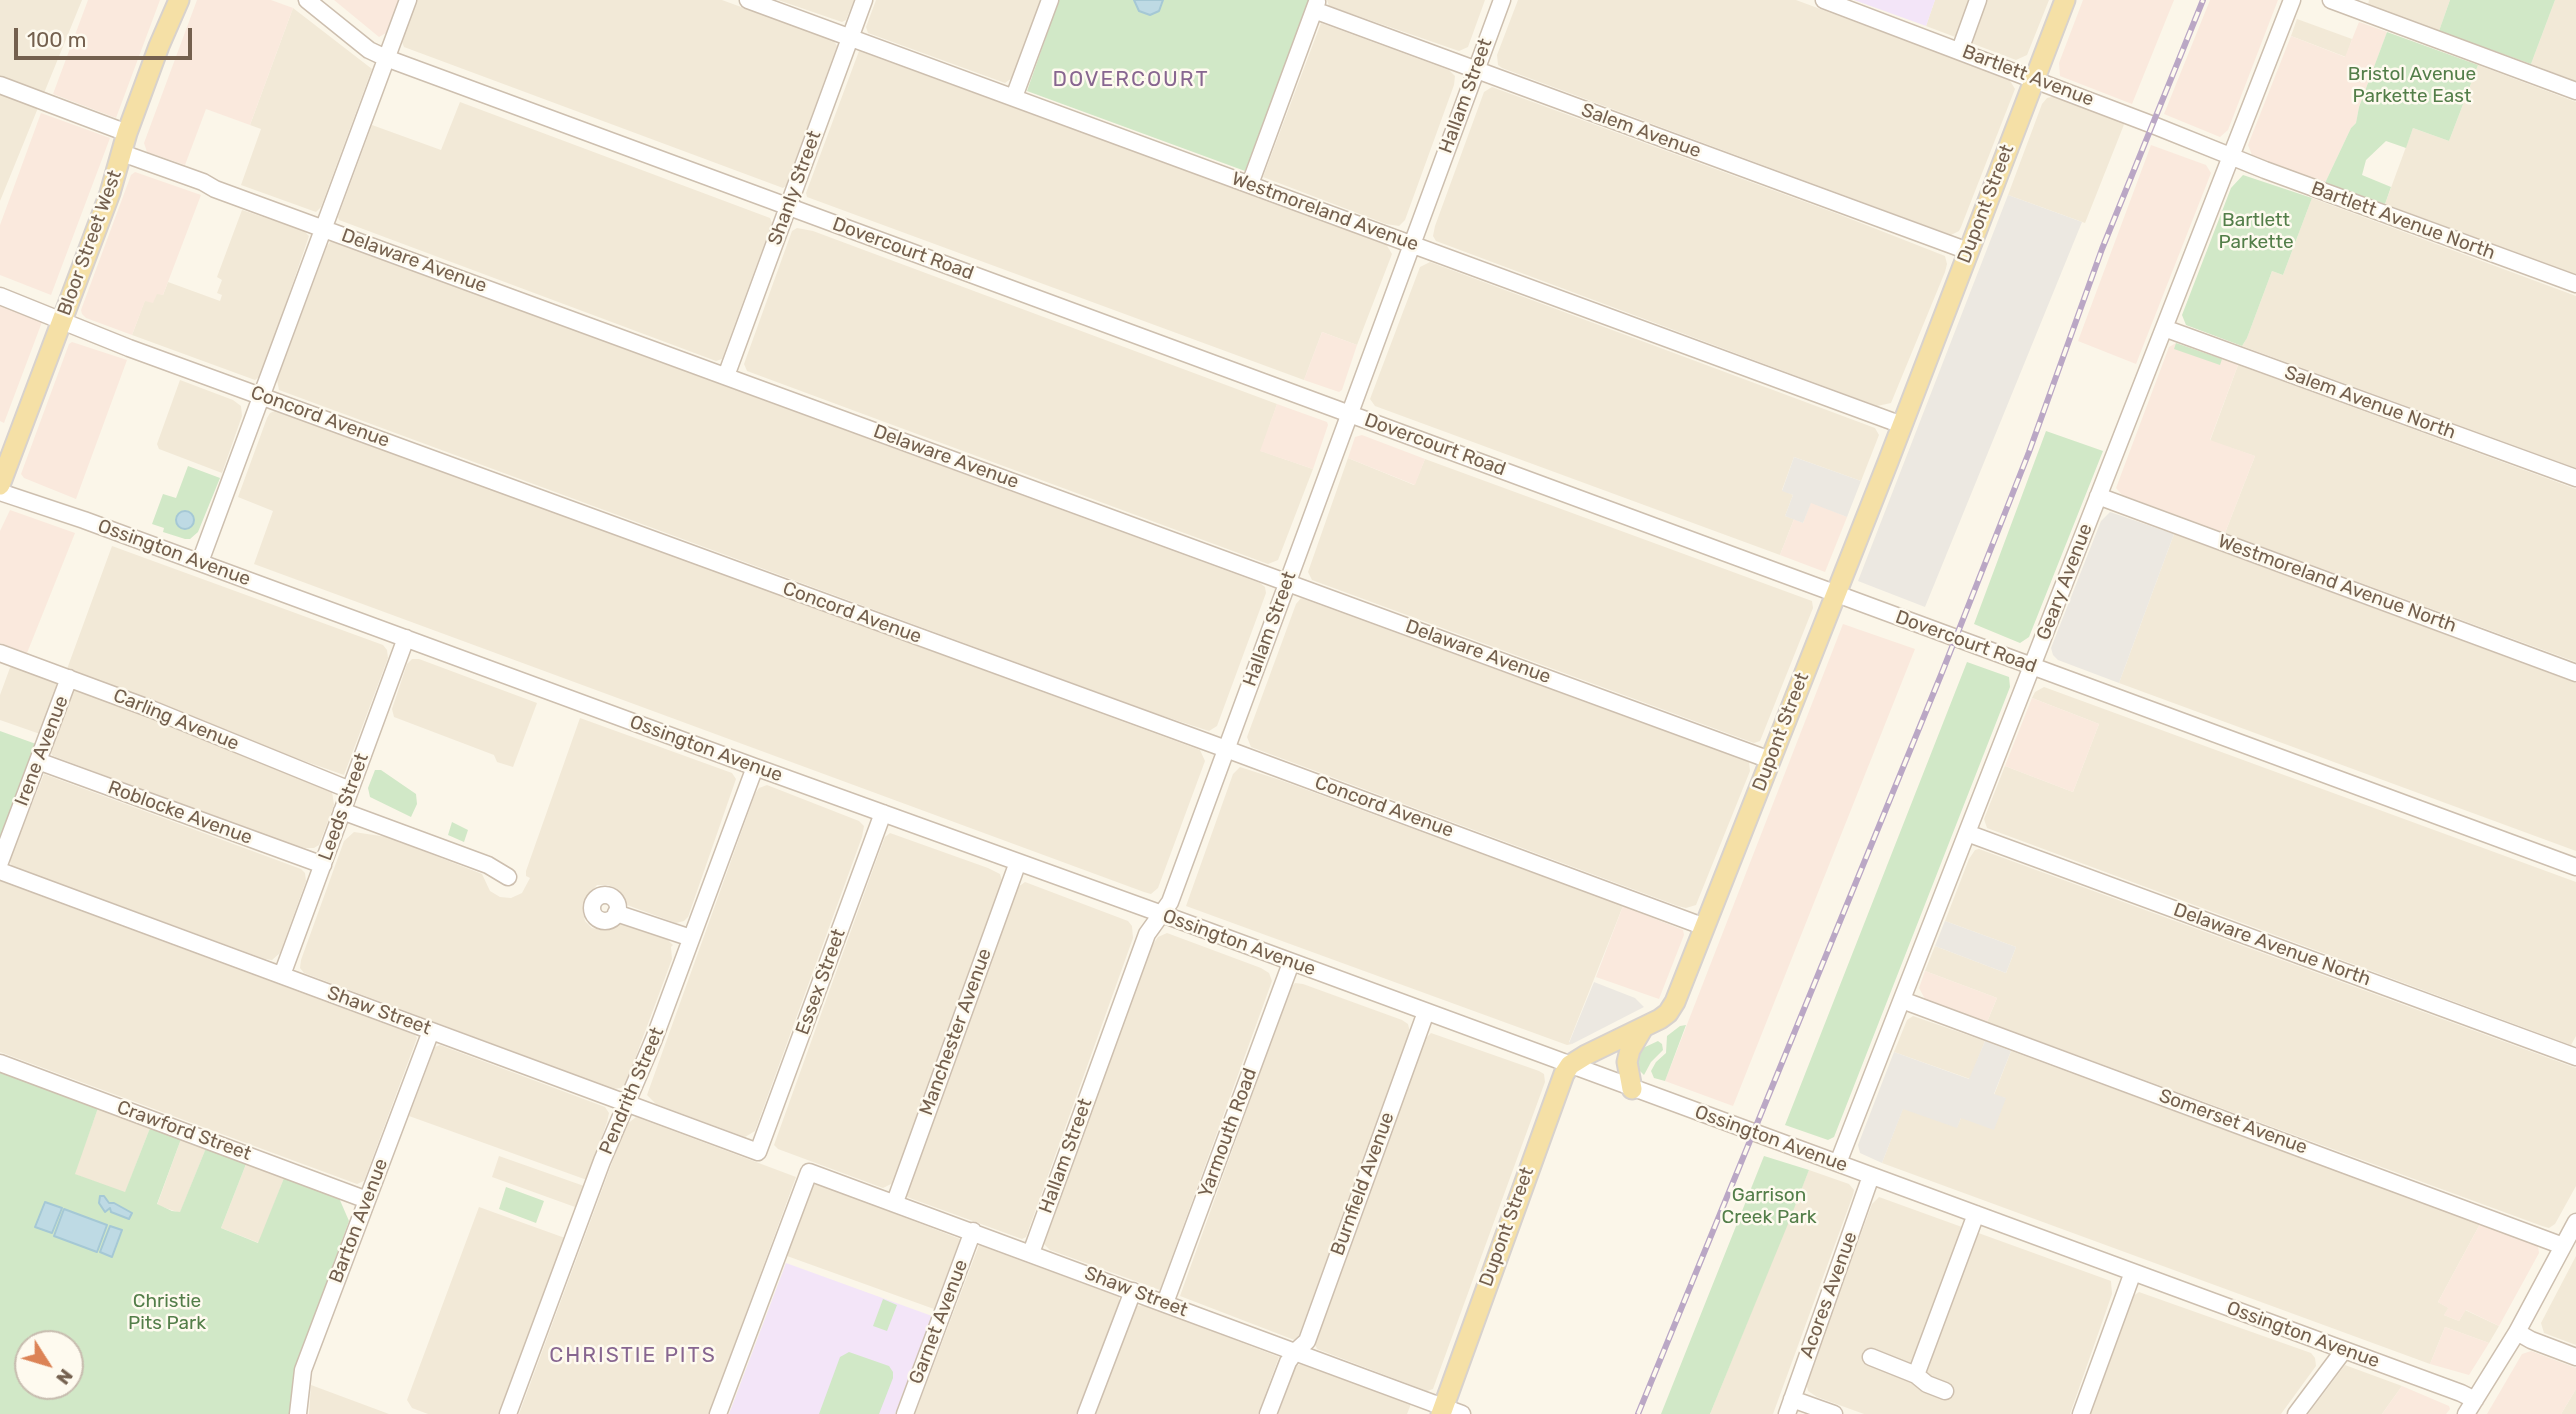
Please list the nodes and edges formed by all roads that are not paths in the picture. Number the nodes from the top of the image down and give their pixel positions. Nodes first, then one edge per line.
1 (178, 0) edge
2 (307, 0) edge
3 (408, 0) edge
4 (748, 0) edge
5 (864, 0) edge
6 (1050, 0) edge
7 (1502, 0) edge
8 (1824, 0) edge
9 (1978, 0) edge
10 (2065, 0) edge
11 (2292, 0) edge
12 (2331, 0) edge
13 (1316, 5) edge
14 (851, 37) junction
15 (1960, 50) junction
16 (386, 58) junction
17 (1476, 70) junction
18 (2035, 79) junction
19 (0, 85) edge
20 (2576, 91) edge
21 (1014, 97) junction
22 (127, 133) junction
23 (121, 153) junction
24 (2231, 157) junction
25 (1250, 184) junction
26 (788, 207) junction
27 (323, 228) junction
28 (1411, 245) junction
29 (1968, 251) junction
30 (2576, 284) edge
31 (0, 296) edge
32 (62, 321) junction
33 (2164, 328) junction
34 (726, 376) junction
35 (262, 397) junction
36 (1349, 414) junction
37 (1902, 425) junction
38 (2576, 478) edge
39 (0, 485) edge
40 (0, 492) edge
41 (2098, 496) junction
42 (200, 562) junction
43 (1287, 582) junction
44 (1835, 593) junction
45 (406, 638) junction
46 (0, 653) edge
47 (2032, 666) junction
48 (2576, 673) edge
49 (69, 678) junction
50 (1226, 749) junction
51 (1770, 760) junction
52 (38, 761) junction
53 (755, 767) junction
54 (350, 790) junction
55 (342, 811) junction
56 (883, 813) junction
57 (1967, 833) junction
58 (0, 862) edge
59 (1018, 862) junction
60 (323, 865) junction
61 (2576, 867) edge
62 (0, 871) edge
63 (508, 877) dead end
64 (616, 913) dead end
65 (1162, 914) junction
66 (1705, 926) junction
67 (691, 938) junction
68 (1291, 963) junction
69 (282, 975) junction
70 (1902, 1000) junction
71 (1426, 1012) junction
72 (1643, 1028) junction
73 (430, 1031) junction
74 (2576, 1057) edge
75 (0, 1063) edge
76 (1570, 1065) junction
77 (1632, 1089) junction
78 (626, 1103) junction
79 (758, 1152) joint
80 (1838, 1163) junction
81 (1871, 1176) junction
82 (367, 1200) junction
83 (895, 1202) junction
84 (1976, 1214) junction
85 (2576, 1222) edge
86 (973, 1231) junction
87 (2563, 1246) junction
88 (1031, 1253) junction
89 (2133, 1272) junction
90 (1133, 1291) junction
91 (1165, 1303) junction
92 (2517, 1332) junction
93 (2344, 1350) junction
94 (1295, 1352) junction
95 (1871, 1357) dead end
96 (2576, 1357) edge
97 (1916, 1375) junction
98 (1945, 1391) dead end
99 (1790, 1406) edge
100 (2471, 1407) edge
101 (1443, 1410) edge
102 (298, 1414) edge
103 (508, 1414) edge
104 (718, 1414) edge
105 (905, 1414) edge
106 (1086, 1414) edge
107 (1268, 1414) edge
108 (1462, 1414) edge
109 (1834, 1414) edge
110 (2081, 1414) edge
111 (2296, 1414) edge

1 - 22 main road, Bloor Street West
2 - 16 street, Dovercourt Road
3 - 16 street
4 - 14 street, Westmoreland Avenue
5 - 14 street, Shanly Street
6 - 21 street
7 - 17 street, Hallam Street
8 - 15 street, Bartlett Avenue
9 - 15 street
10 - 18 main road, Dupont Street
11 - 24 street, Geary Avenue
12 - 20 street
13 - 17 street, Salem Avenue
13 - 25 street
14 - 21 street, Westmoreland Avenue
14 - 26 street, Shanly Street
15 - 18 street, Bartlett Avenue
16 - 26 street, Dovercourt Road
16 - 27 street
17 - 28 street, Hallam Street
17 - 29 street, Salem Avenue
18 - 24 street, Bartlett Avenue
18 - 29 main road, Dupont Street
19 - 22 street
21 - 25 street, Westmoreland Avenue
22 - 23 main road, Bloor Street West
23 - 27 street, Delaware Avenue
23 - 32 main road, Bloor Street West
24 - 30 street, Bartlett Avenue North
24 - 33 street, Geary Avenue
25 - 28 street, Westmoreland Avenue
26 - 34 street, Shanly Street
26 - 36 street, Dovercourt Road
27 - 34 street, Delaware Avenue
27 - 35 street
28 - 36 street, Hallam Street
28 - 37 street, Westmoreland Avenue
29 - 37 main road, Dupont Street
31 - 32 street, Concord Avenue
32 - 35 street, Concord Avenue
32 - 39 main road, Bloor Street West
33 - 38 street, Salem Avenue North
33 - 41 street, Geary Avenue
34 - 43 street, Delaware Avenue
35 - 42 street
35 - 50 street, Concord Avenue
36 - 43 street, Hallam Street
36 - 44 street, Dovercourt Road
37 - 44 main road, Dupont Street
40 - 42 street, Ossington Avenue
41 - 47 street, Geary Avenue
41 - 48 street, Westmoreland Avenue North
42 - 45 street, Ossington Avenue
43 - 50 street, Hallam Street
43 - 51 street, Delaware Avenue
44 - 47 street, Dovercourt Road
44 - 51 main road, Dupont Street
45 - 53 street, Ossington Avenue
45 - 54 street, Leeds Street
46 - 49 street, Carling Avenue
47 - 57 street, Geary Avenue
47 - 61 street, Dovercourt Road
49 - 52 street, Irene Avenue
49 - 54 street, Carling Avenue
50 - 65 street, Hallam Street
50 - 66 street, Concord Avenue
51 - 66 main road, Dupont Street
52 - 58 street, Irene Avenue
52 - 60 street, Roblocke Avenue
53 - 56 street, Ossington Avenue
53 - 67 street, Pendrith Street
54 - 55 street, Leeds Street
55 - 60 street, Leeds Street
55 - 63 street
56 - 59 street, Ossington Avenue
56 - 79 street, Essex Street
57 - 70 street, Geary Avenue
57 - 74 street, Delaware Avenue North
59 - 65 street, Ossington Avenue
59 - 83 street, Manchester Avenue
60 - 69 street, Leeds Street
62 - 69 street, Shaw Street
64 - 67 street
65 - 68 street, Ossington Avenue
65 - 88 street, Hallam Street
66 - 72 main road, Dupont Street
67 - 78 street, Pendrith Street
68 - 71 street, Ossington Avenue
68 - 91 street, Yarmouth Road
69 - 73 street, Shaw Street
70 - 80 street, Geary Avenue
70 - 87 street, Somerset Avenue
71 - 76 street, Ossington Avenue
71 - 94 street, Burnfield Avenue
72 - 76 main road, Dupont Street
72 - 77 main road
73 - 78 street, Shaw Street
73 - 82 street, Barton Avenue
75 - 82 street, Crawford Street
76 - 77 street, Ossington Avenue
76 - 101 main road, Dupont Street
77 - 80 street, Ossington Avenue
78 - 79 street, Shaw Street
78 - 103 street, Pendrith Street
80 - 81 street, Ossington Avenue
81 - 84 street, Ossington Avenue
81 - 99 street, Acores Avenue
82 - 102 street, Barton Avenue
83 - 86 street, Shaw Street
83 - 104 street, Shaw Street
84 - 89 street, Ossington Avenue
84 - 97 street
85 - 87 street
86 - 88 street, Shaw Street
86 - 105 street, Garnet Avenue
87 - 92 street
88 - 90 street, Shaw Street
89 - 93 street, Ossington Avenue
89 - 110 street
90 - 91 street, Shaw Street
90 - 106 street
91 - 94 street, Shaw Street
92 - 96 street
92 - 100 street
93 - 100 street, Ossington Avenue
93 - 111 street
94 - 101 street, Shaw Street
94 - 107 street, Burnfield Avenue
95 - 97 street
97 - 98 street
99 - 109 street
101 - 108 street, Shaw Street

